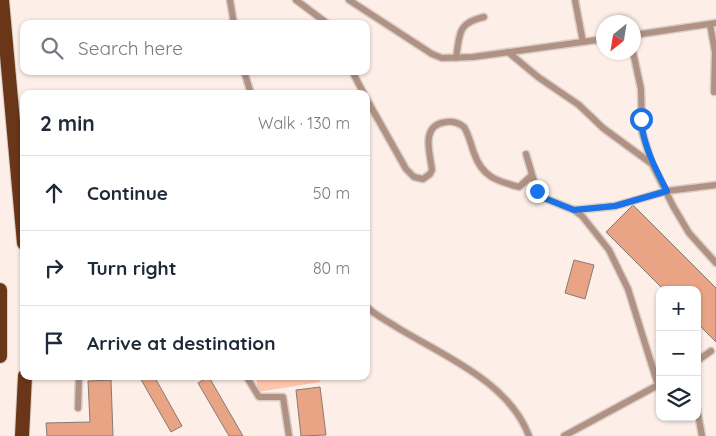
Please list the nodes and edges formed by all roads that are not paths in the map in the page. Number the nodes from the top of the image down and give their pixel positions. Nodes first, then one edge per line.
1 (2, 0) edge
2 (230, 0) edge
3 (296, 0) edge
4 (349, 0) edge
5 (575, 0) edge
6 (484, 17) dead end
7 (233, 20) edge
8 (323, 20) edge
9 (713, 23) edge
10 (641, 34) edge
11 (596, 40) edge
12 (583, 42) junction
13 (508, 52) junction
14 (456, 58) junction
15 (635, 60) edge
16 (245, 75) edge
17 (354, 75) edge
18 (250, 90) edge
19 (362, 90) edge
20 (714, 92) dead end
21 (370, 105) edge
22 (526, 154) dead end
23 (652, 164) junction
24 (532, 175) junction
25 (716, 186) edge
26 (667, 191) junction
27 (20, 199) edge
28 (574, 210) junction
29 (716, 263) edge
30 (0, 290) edge
31 (370, 311) edge
32 (711, 350) dead end
33 (0, 356) edge
34 (701, 357) edge
35 (656, 376) edge
36 (25, 380) edge
37 (78, 380) edge
38 (248, 380) edge
39 (656, 387) edge
40 (78, 408) dead end
41 (699, 421) edge
42 (22, 436) edge
43 (290, 436) edge
44 (529, 436) edge
45 (564, 436) edge
46 (702, 436) edge

1 - 27 highway
2 - 7 lane
3 - 8 lane
4 - 14 lane
5 - 12 lane
6 - 14 lane
9 - 10 lane
9 - 20 lane
11 - 12 lane
12 - 13 lane
13 - 14 lane
13 - 23 lane
15 - 23 lane
16 - 18 lane
17 - 19 lane
21 - 24 lane
22 - 24 lane
23 - 26 lane
24 - 28 lane
25 - 26 lane
26 - 28 lane
26 - 29 lane
28 - 35 lane
30 - 33 highway
31 - 44 lane
32 - 34 lane
36 - 42 highway
37 - 40 lane
38 - 43 lane
39 - 45 lane
41 - 46 lane

